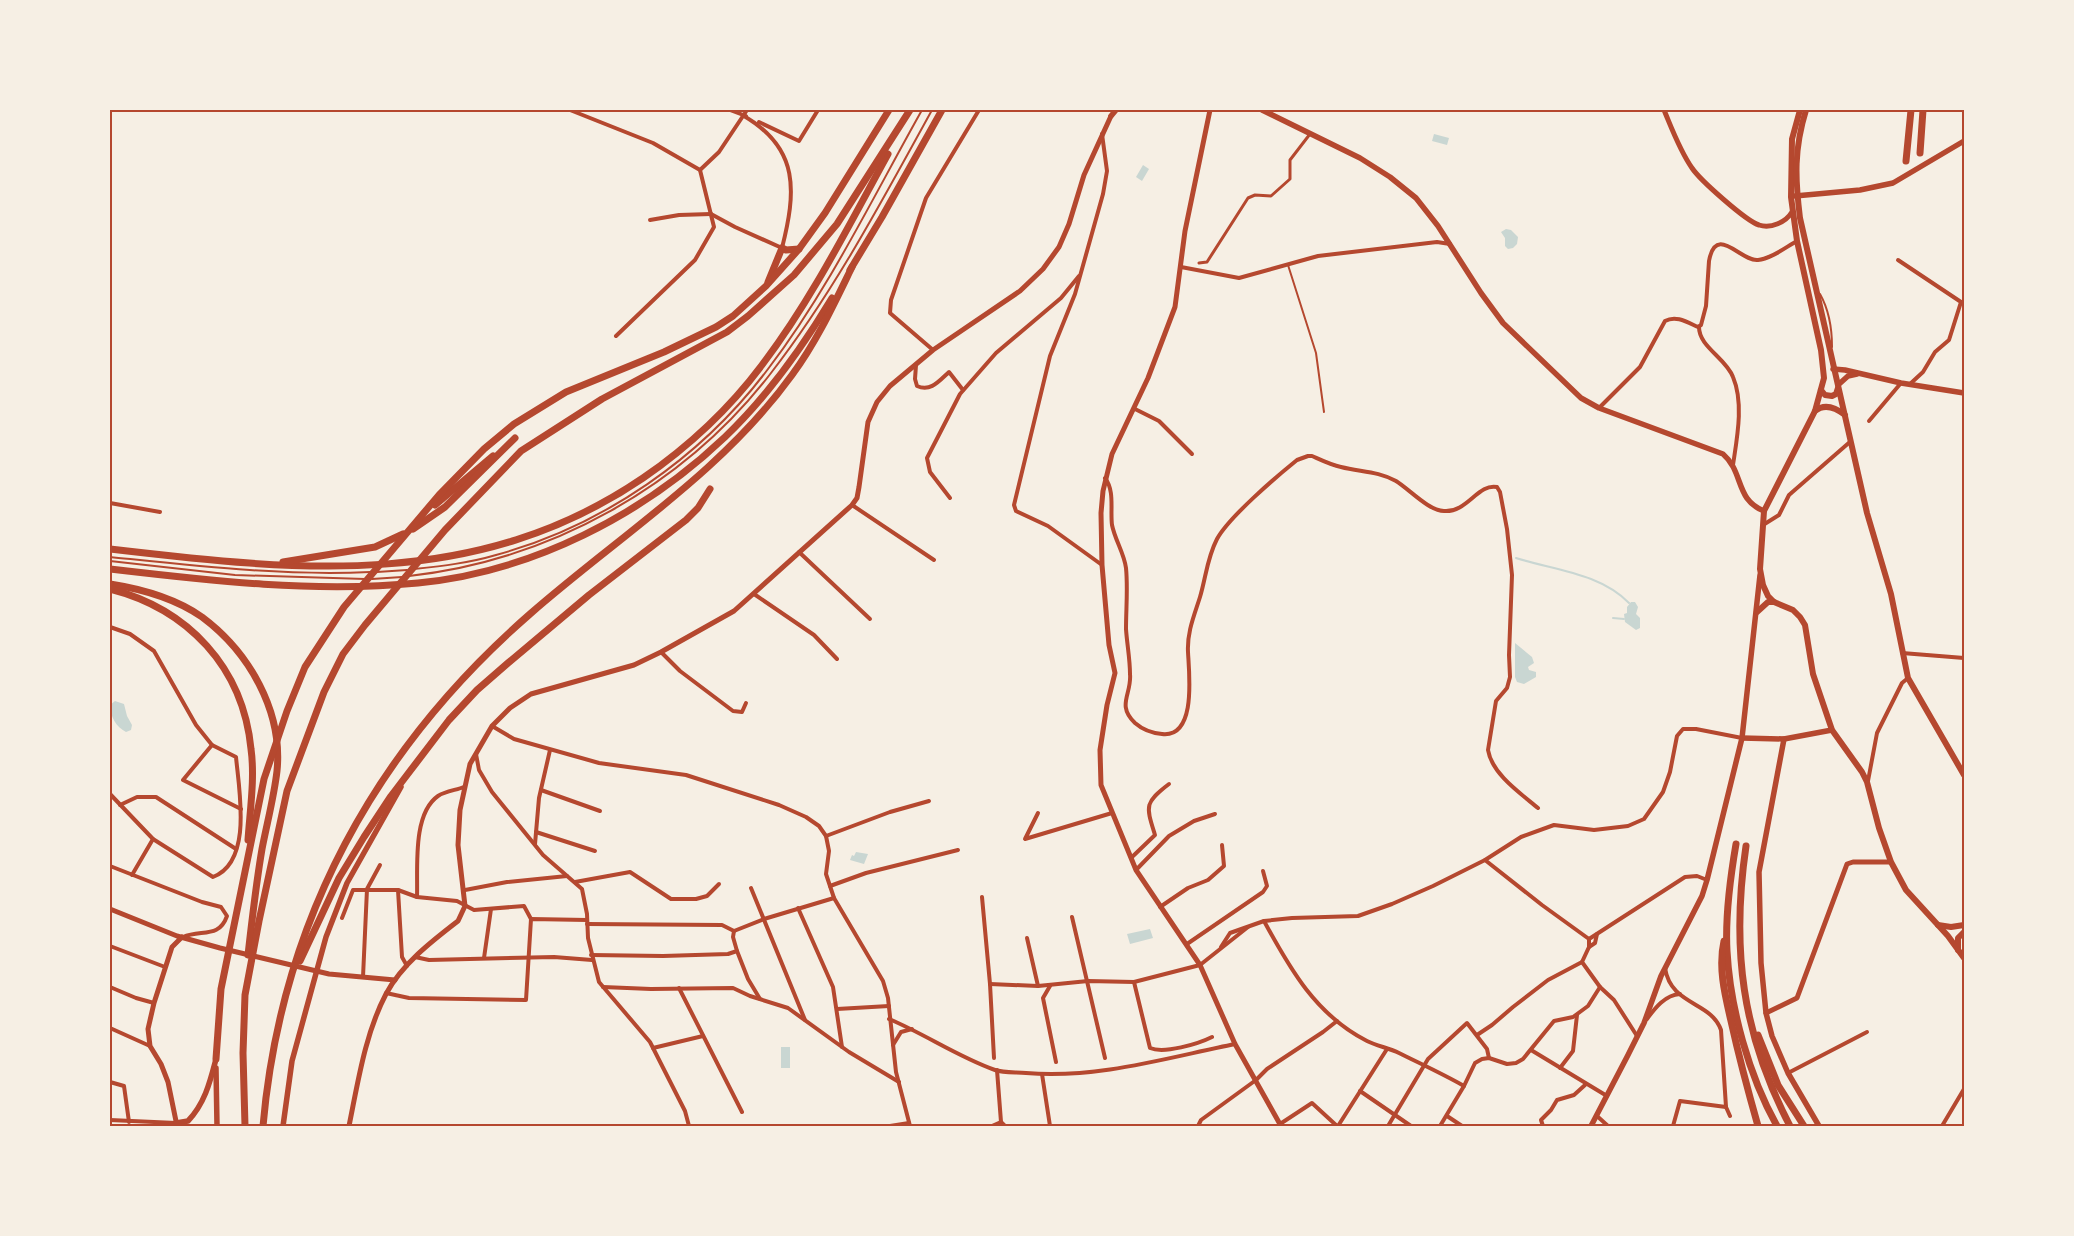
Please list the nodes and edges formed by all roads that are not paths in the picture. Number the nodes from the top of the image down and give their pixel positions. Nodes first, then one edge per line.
1 (570, 110) edge
2 (730, 110) edge
3 (748, 110) edge
4 (818, 110) edge
5 (889, 110) edge
6 (911, 110) edge
7 (922, 110) edge
8 (932, 110) edge
9 (942, 110) edge
10 (979, 110) edge
11 (1210, 110) edge
12 (1262, 110) edge
13 (1664, 110) edge
14 (1800, 110) edge
15 (1806, 110) edge
16 (1911, 110) edge
17 (1923, 110) edge
18 (1113, 112) edge
19 (744, 116) junction
20 (1311, 133) junction
21 (1102, 134) junction
22 (1964, 141) edge
23 (1920, 153) dead end
24 (1906, 161) dead end
25 (700, 170) junction
26 (1794, 196) junction
27 (1792, 212) junction
28 (711, 214) junction
29 (650, 220) dead end
30 (1796, 240) junction
31 (1450, 244) junction
32 (782, 248) junction
33 (799, 249) junction
34 (1898, 260) dead end
35 (1199, 263) dead end
36 (1288, 264) junction
37 (852, 267) junction
38 (1181, 267) junction
39 (1080, 275) junction
40 (766, 286) junction
41 (1962, 303) edge
42 (1699, 327) junction
43 (616, 336) dead end
44 (933, 350) junction
45 (916, 365) junction
46 (1833, 369) junction
47 (1857, 374) junction
48 (1824, 378) junction
49 (1901, 382) junction
50 (1910, 384) junction
51 (1838, 385) junction
52 (963, 390) junction
53 (1821, 390) junction
54 (1964, 393) edge
55 (1135, 408) junction
56 (1599, 408) junction
57 (1816, 411) junction
58 (1324, 412) dead end
59 (1845, 415) junction
60 (1869, 421) dead end
61 (1851, 441) junction
62 (1192, 454) dead end
63 (1733, 465) junction
64 (1105, 478) junction
65 (710, 489) dead end
66 (1102, 491) junction
67 (1112, 494) junction
68 (950, 498) dead end
69 (110, 503) edge
70 (852, 505) junction
71 (1764, 511) junction
72 (160, 512) dead end
73 (1763, 525) junction
74 (403, 537) junction
75 (110, 549) edge
76 (799, 552) junction
77 (110, 557) edge
78 (934, 560) dead end
79 (110, 561) edge
80 (260, 564) junction
81 (1102, 565) junction
82 (110, 569) edge
83 (1760, 569) junction
84 (110, 584) edge
85 (110, 589) edge
86 (754, 594) junction
87 (1774, 602) junction
88 (1757, 612) junction
89 (870, 619) dead end
90 (110, 627) edge
91 (661, 652) junction
92 (1902, 653) junction
93 (838, 658) dead end
94 (1964, 658) edge
95 (1908, 678) junction
96 (746, 703) dead end
97 (492, 726) junction
98 (1832, 730) junction
99 (1742, 738) junction
100 (1784, 739) junction
101 (212, 745) junction
102 (550, 750) junction
103 (476, 754) junction
104 (408, 775) junction
105 (1964, 775) edge
106 (1867, 782) junction
107 (1169, 784) dead end
108 (464, 787) junction
109 (541, 790) junction
110 (110, 794) edge
111 (929, 801) dead end
112 (120, 805) junction
113 (1538, 808) dead end
114 (241, 810) junction
115 (600, 810) dead end
116 (1038, 813) dead end
117 (1112, 813) junction
118 (1215, 814) dead end
119 (536, 832) junction
120 (826, 836) junction
121 (153, 839) junction
122 (535, 844) junction
123 (1736, 844) dead end
124 (1222, 845) dead end
125 (1746, 846) dead end
126 (236, 849) junction
127 (958, 850) dead end
128 (595, 851) dead end
129 (248, 856) junction
130 (1130, 858) junction
131 (1485, 860) junction
132 (1891, 862) junction
133 (380, 864) dead end
134 (110, 866) edge
135 (1136, 870) junction
136 (1263, 871) dead end
137 (132, 875) junction
138 (568, 876) junction
139 (1708, 880) junction
140 (575, 882) junction
141 (718, 884) dead end
142 (830, 886) junction
143 (751, 888) dead end
144 (367, 889) junction
145 (398, 890) junction
146 (464, 890) junction
147 (418, 897) junction
148 (982, 897) dead end
149 (834, 898) junction
150 (465, 906) junction
151 (1160, 906) junction
152 (798, 908) junction
153 (491, 909) junction
154 (111, 911) edge
155 (1072, 917) dead end
156 (342, 918) dead end
157 (531, 919) junction
158 (764, 919) junction
159 (1264, 921) junction
160 (587, 922) junction
161 (1936, 924) junction
162 (1249, 925) junction
163 (1964, 925) edge
164 (1727, 926) junction
165 (734, 931) junction
166 (1964, 932) edge
167 (1597, 934) junction
168 (182, 937) junction
169 (1027, 938) dead end
170 (1589, 939) junction
171 (1187, 944) junction
172 (110, 946) edge
173 (1221, 947) junction
174 (1589, 947) junction
175 (1958, 950) junction
176 (737, 951) junction
177 (415, 957) junction
178 (592, 957) junction
179 (484, 958) junction
180 (528, 958) junction
181 (1964, 958) edge
182 (1582, 962) junction
183 (1200, 965) junction
184 (407, 966) junction
185 (165, 967) junction
186 (1665, 968) junction
187 (363, 977) junction
188 (395, 980) junction
189 (1088, 981) junction
190 (1134, 982) junction
191 (990, 984) junction
192 (110, 986) edge
193 (1038, 986) junction
194 (1050, 986) junction
195 (1742, 986) junction
196 (603, 987) junction
197 (1600, 987) junction
198 (679, 988) junction
199 (386, 993) junction
200 (1680, 994) junction
201 (245, 995) junction
202 (285, 996) junction
203 (760, 1000) junction
204 (154, 1003) junction
205 (889, 1006) junction
206 (837, 1009) junction
207 (1766, 1013) junction
208 (1577, 1015) junction
209 (889, 1020) junction
210 (1337, 1021) junction
211 (806, 1022) junction
212 (1644, 1023) junction
213 (110, 1028) edge
214 (912, 1029) junction
215 (1867, 1032) dead end
216 (1477, 1035) junction
217 (703, 1036) junction
218 (1637, 1036) junction
219 (1212, 1037) dead end
220 (1235, 1044) junction
221 (893, 1045) junction
222 (150, 1046) junction
223 (842, 1047) junction
224 (653, 1048) junction
225 (1387, 1049) junction
226 (1531, 1050) junction
227 (994, 1058) dead end
228 (1105, 1058) dead end
229 (1488, 1058) junction
230 (216, 1059) junction
231 (1056, 1062) dead end
232 (1424, 1066) junction
233 (1560, 1068) junction
234 (997, 1070) junction
235 (1788, 1073) junction
236 (1042, 1074) junction
237 (1256, 1080) junction
238 (110, 1082) edge
239 (899, 1082) junction
240 (1585, 1085) junction
241 (1464, 1086) junction
242 (1964, 1089) edge
243 (1360, 1091) junction
244 (1607, 1096) junction
245 (1726, 1107) junction
246 (742, 1112) dead end
247 (1395, 1114) junction
248 (1446, 1116) junction
249 (1596, 1116) junction
250 (1730, 1116) dead end
251 (110, 1120) edge
252 (129, 1122) junction
253 (1001, 1122) junction
254 (909, 1124) edge
255 (177, 1125) edge
256 (1281, 1125) edge
257 (217, 1126) edge
258 (245, 1126) edge
259 (263, 1126) edge
260 (283, 1126) edge
261 (349, 1126) edge
262 (689, 1126) edge
263 (890, 1126) edge
264 (992, 1126) edge
265 (1005, 1126) edge
266 (1050, 1126) edge
267 (1198, 1126) edge
268 (1337, 1126) edge
269 (1388, 1126) edge
270 (1411, 1126) edge
271 (1440, 1126) edge
272 (1462, 1126) edge
273 (1543, 1126) edge
274 (1591, 1126) edge
275 (1608, 1126) edge
276 (1673, 1126) edge
277 (1760, 1126) edge
278 (1777, 1126) edge
279 (1790, 1126) edge
280 (1804, 1126) edge
281 (1818, 1126) edge
282 (1942, 1126) edge

1 - 25 street
2 - 19 street
3 - 19 street
4 - 19 street
5 - 33 highway
6 - 80 highway
6 - 201 highway
7 - 77 lane
8 - 79 lane
9 - 37 highway
10 - 44 street
11 - 38 street
12 - 20 main road
13 - 27 street
14 - 26 main road
15 - 26 main road
16 - 24 highway
17 - 23 highway
18 - 21 street
19 - 25 street
19 - 32 street
20 - 31 main road
20 - 35 street
21 - 39 street
21 - 44 street
22 - 26 main road
25 - 28 street
26 - 27 main road
26 - 46 main road
27 - 30 main road
28 - 29 street
28 - 32 street
28 - 43 street
30 - 42 street
30 - 48 main road
31 - 36 street
31 - 56 main road
32 - 33 highway
32 - 40 highway
33 - 40 highway
34 - 41 street
36 - 38 street
36 - 58 lane
37 - 82 highway
37 - 202 highway
38 - 55 street
39 - 52 street
39 - 81 street
40 - 74 highway
41 - 50 street
42 - 56 street
42 - 63 street
44 - 45 street
45 - 52 street
45 - 70 street
46 - 47 main road
46 - 48 main road
46 - 51 main road
47 - 49 main road
47 - 51 main road
48 - 53 main road
49 - 50 main road
49 - 60 street
50 - 54 main road
51 - 53 main road
51 - 59 main road
52 - 68 street
53 - 57 main road
55 - 62 street
55 - 64 street
56 - 63 main road
57 - 59 main road
57 - 71 main road
59 - 61 main road
61 - 73 street
61 - 92 main road
63 - 71 main road
64 - 66 street
64 - 67 street
65 - 104 highway
66 - 67 street
66 - 81 street
67 - 113 street
69 - 72 street
70 - 76 street
70 - 78 street
71 - 73 main road
73 - 83 main road
74 - 80 highway
74 - 129 highway
75 - 80 highway
76 - 86 street
76 - 89 street
81 - 117 street
83 - 87 main road
83 - 88 main road
84 - 201 highway
85 - 129 highway
86 - 91 street
86 - 93 street
87 - 88 main road
87 - 98 main road
88 - 99 main road
90 - 101 street
91 - 96 street
91 - 97 street
92 - 94 street
92 - 95 main road
95 - 105 main road
95 - 106 street
97 - 102 street
97 - 103 street
98 - 100 main road
98 - 106 main road
99 - 100 main road
99 - 131 street
99 - 139 main road
100 - 207 main road
101 - 114 street
101 - 114 street
102 - 109 street
102 - 120 street
103 - 108 street
103 - 122 street
104 - 202 highway
104 - 260 main road
106 - 132 main road
107 - 130 street
108 - 146 street
108 - 147 street
109 - 115 street
109 - 119 street
110 - 112 street
111 - 120 street
112 - 121 street
112 - 126 street
114 - 126 street
116 - 117 street
117 - 130 street
118 - 135 street
119 - 122 street
119 - 128 street
120 - 142 street
121 - 126 street
121 - 137 street
122 - 138 street
123 - 164 highway
124 - 151 street
125 - 195 highway
127 - 142 street
129 - 230 highway
130 - 135 street
131 - 159 street
131 - 170 street
132 - 161 main road
132 - 207 street
133 - 144 street
134 - 137 street
135 - 151 street
136 - 171 street
137 - 168 street
138 - 140 street
138 - 146 street
139 - 167 street
139 - 186 main road
140 - 141 street
140 - 160 street
142 - 149 street
143 - 158 street
144 - 145 street
144 - 156 street
144 - 187 street
145 - 147 street
145 - 184 street
146 - 150 street
147 - 150 street
148 - 191 street
149 - 152 street
149 - 205 street
150 - 153 street
150 - 177 street
151 - 171 street
152 - 158 street
152 - 206 street
153 - 157 street
153 - 179 street
154 - 168 street
155 - 189 street
157 - 160 street
157 - 180 street
158 - 165 street
158 - 211 street
159 - 162 street
159 - 210 street
160 - 165 street
160 - 178 street
161 - 163 main road
161 - 175 main road
162 - 173 street
162 - 173 street
164 - 277 highway
164 - 278 highway
165 - 176 street
166 - 175 main road
167 - 170 street
167 - 174 street
168 - 185 street
168 - 187 street
169 - 193 street
170 - 174 street
171 - 183 street
172 - 185 street
173 - 183 street
174 - 182 street
175 - 181 main road
176 - 178 street
176 - 203 street
177 - 179 street
177 - 184 street
178 - 180 street
178 - 196 street
179 - 180 street
180 - 199 street
182 - 197 street
182 - 216 street
183 - 190 street
183 - 220 street
184 - 188 street
185 - 204 street
186 - 200 street
186 - 212 main road
187 - 188 street
188 - 199 street
189 - 190 street
189 - 194 street
189 - 228 street
190 - 219 street
191 - 193 street
191 - 227 street
192 - 204 street
193 - 194 street
194 - 231 street
195 - 279 highway
195 - 280 highway
196 - 198 street
196 - 224 street
197 - 208 street
197 - 218 street
198 - 203 street
198 - 217 street
199 - 261 street
200 - 212 street
200 - 245 street
201 - 258 highway
202 - 259 highway
203 - 211 street
204 - 222 street
205 - 206 street
205 - 209 street
206 - 223 street
207 - 235 main road
208 - 226 street
208 - 233 street
209 - 214 street
209 - 221 street
210 - 225 street
210 - 237 street
211 - 223 street
212 - 218 main road
213 - 222 street
214 - 221 street
214 - 234 street
215 - 235 street
216 - 229 street
216 - 232 street
217 - 224 street
217 - 246 street
218 - 244 main road
220 - 236 street
220 - 237 street
221 - 239 street
222 - 255 street
223 - 239 street
224 - 262 street
225 - 232 street
225 - 243 street
226 - 229 street
226 - 233 street
229 - 241 street
230 - 255 main road
230 - 257 main road
232 - 241 street
232 - 247 street
233 - 240 street
234 - 236 street
234 - 253 street
235 - 281 main road
236 - 266 street
237 - 256 street
237 - 267 street
238 - 252 street
239 - 254 street
240 - 244 street
240 - 273 street
241 - 248 street
242 - 282 street
243 - 247 street
243 - 268 street
244 - 249 main road
245 - 250 street
245 - 276 street
247 - 269 street
247 - 270 street
248 - 271 street
248 - 272 street
249 - 274 main road
249 - 275 street
251 - 252 street
252 - 255 street
253 - 264 street
253 - 265 street
254 - 263 street
256 - 268 street

